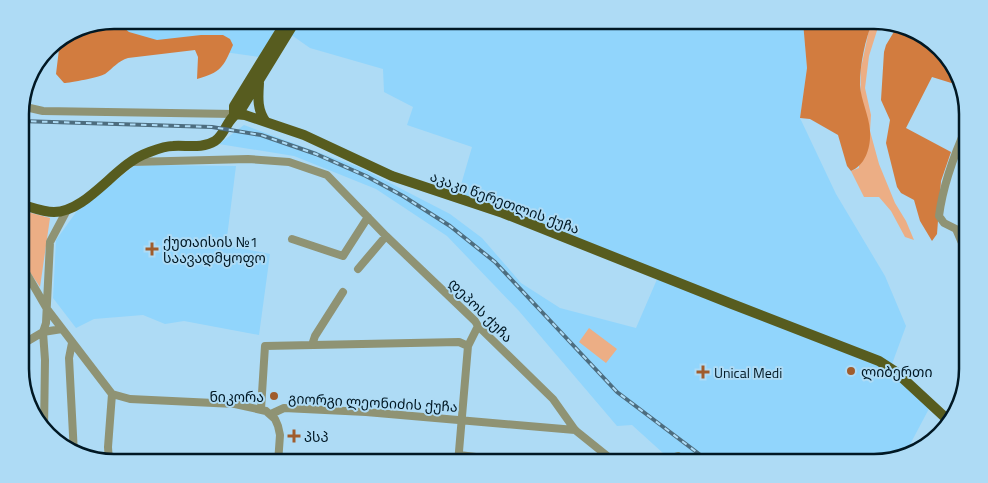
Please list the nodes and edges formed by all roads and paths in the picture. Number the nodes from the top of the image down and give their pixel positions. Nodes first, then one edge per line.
1 (285, 29) edge
2 (285, 29) edge
3 (259, 81) junction
4 (29, 108) edge
5 (234, 114) junction
6 (266, 122) junction
7 (959, 144) edge
8 (132, 162) junction
9 (29, 206) edge
10 (67, 210) junction
11 (368, 217) junction
12 (386, 236) junction
13 (959, 236) edge
14 (292, 239) dead end
15 (358, 269) dead end
16 (29, 278) edge
17 (343, 292) dead end
18 (47, 309) junction
19 (478, 326) junction
20 (62, 329) junction
21 (43, 332) junction
22 (29, 340) edge
23 (72, 343) junction
24 (312, 345) junction
25 (468, 346) junction
26 (112, 394) junction
27 (262, 409) junction
28 (271, 414) junction
29 (44, 418) edge
30 (944, 418) edge
31 (461, 420) junction
32 (575, 430) junction
33 (73, 444) edge
34 (108, 454) edge
35 (279, 454) edge
36 (459, 454) edge
37 (605, 454) edge

1 - 3 main road
2 - 5 main road
3 - 5 main road
3 - 6 main road
4 - 5 street, აკაკი წერეთლის ქუჩა
5 - 6 main road, აკაკი წერეთლის ქუჩა
5 - 8 main road
6 - 30 main road, აკაკი წერეთლის ქუჩა
7 - 13 street
8 - 10 main road
8 - 11 street, დეპოს ქუჩა
9 - 10 main road
10 - 18 street
11 - 12 street, დეპოს ქუჩა
11 - 14 street
12 - 15 street
12 - 19 street, დეპოს ქუჩა
16 - 18 street
17 - 24 street
18 - 20 street
18 - 21 street
19 - 25 street
19 - 32 street, დეპოს ქუჩა
20 - 21 street
20 - 23 street
21 - 22 street
21 - 29 street
23 - 26 street
23 - 33 street
24 - 25 street
24 - 27 street
25 - 31 street
26 - 27 street, გიორგი ლეონიძის ქუჩა
26 - 34 street
27 - 28 street, გიორგი ლეონიძის ქუჩა
28 - 31 street, გიორგი ლეონიძის ქუჩა
28 - 35 street
31 - 32 street, გიორგი ლეონიძის ქუჩა
31 - 36 street
32 - 37 street, დეპოს ქუჩა

